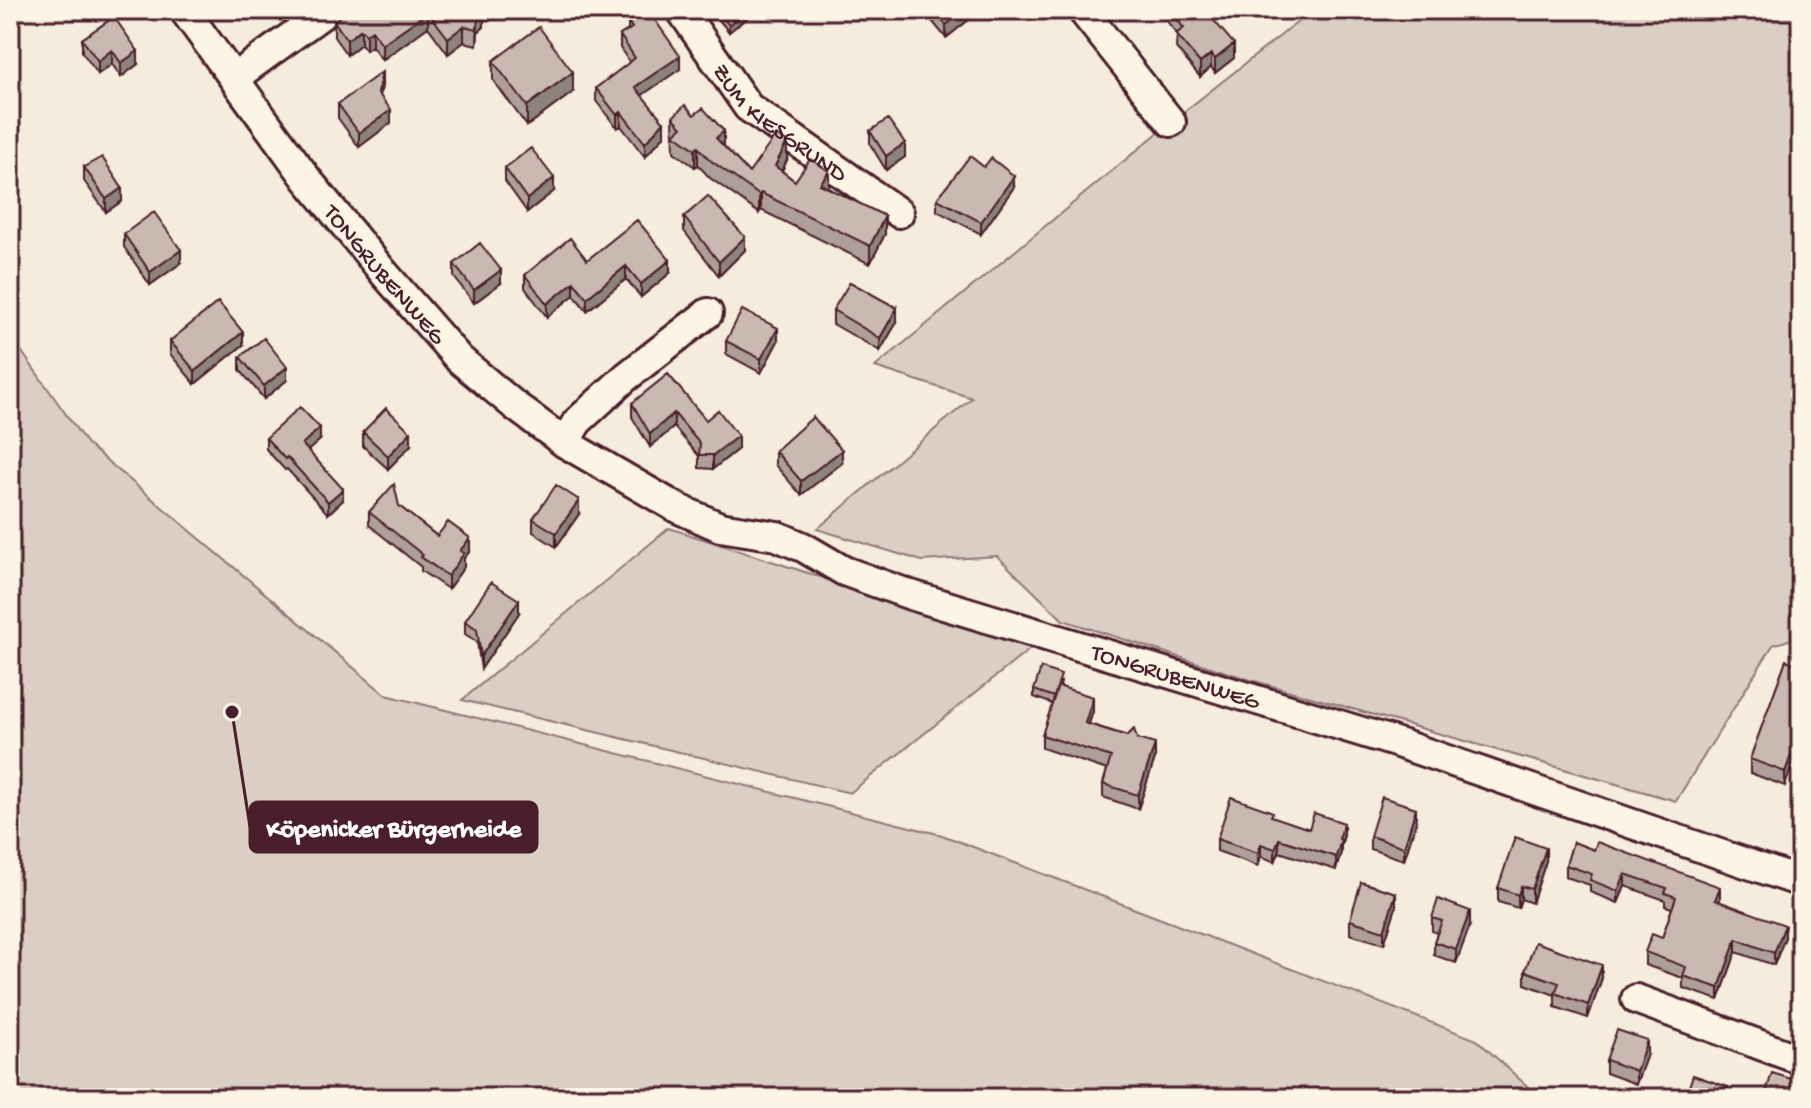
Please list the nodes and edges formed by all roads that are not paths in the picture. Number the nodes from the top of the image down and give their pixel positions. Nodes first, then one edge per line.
1 (184, 10) edge
2 (328, 10) edge
3 (681, 10) edge
4 (1082, 10) edge
5 (234, 78) junction
6 (1171, 122) dead end
7 (899, 213) dead end
8 (708, 313) dead end
9 (565, 443) junction
10 (1801, 882) edge
11 (1636, 999) dead end
12 (1801, 1060) edge

1 - 5 street, TONGRUBENWEG
2 - 5 street
3 - 7 street, ZUM KIESGRUND
4 - 6 street
5 - 9 street, TONGRUBENWEG
8 - 9 street
9 - 10 street, TONGRUBENWEG
11 - 12 street

